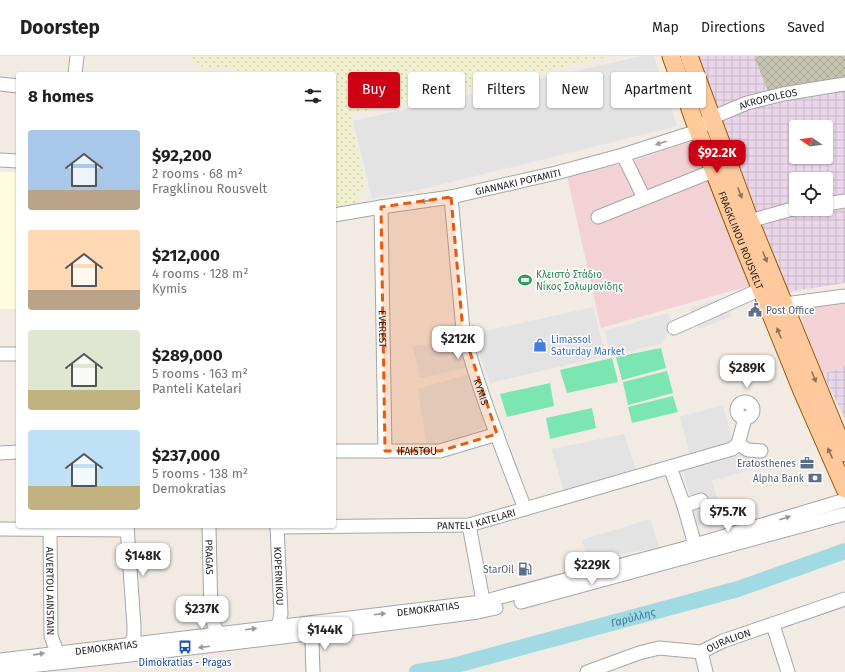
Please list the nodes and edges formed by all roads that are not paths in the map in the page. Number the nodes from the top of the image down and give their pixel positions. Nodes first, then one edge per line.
1 (77, 56) edge
2 (671, 56) edge
3 (689, 56) edge
4 (75, 72) edge
5 (0, 84) edge
6 (845, 84) edge
7 (16, 86) edge
8 (711, 118) junction
9 (698, 131) junction
10 (623, 155) junction
11 (0, 160) edge
12 (16, 161) edge
13 (713, 171) junction
14 (451, 197) junction
15 (644, 198) junction
16 (845, 201) edge
17 (833, 203) edge
18 (381, 207) junction
19 (789, 210) edge
20 (336, 215) edge
21 (598, 217) dead end
22 (743, 223) junction
23 (761, 289) junction
24 (845, 296) edge
25 (785, 304) junction
26 (674, 328) dead end
27 (0, 354) edge
28 (16, 354) edge
29 (745, 418) dead end
30 (497, 434) junction
31 (738, 444) junction
32 (336, 451) edge
33 (385, 451) junction
34 (761, 451) dead end
35 (16, 452) edge
36 (0, 453) edge
37 (845, 453) edge
38 (670, 467) junction
39 (845, 489) edge
40 (701, 500) dead end
41 (845, 500) edge
42 (684, 506) junction
43 (525, 510) junction
44 (845, 514) edge
45 (469, 525) junction
46 (336, 526) edge
47 (127, 528) edge
48 (209, 528) edge
49 (277, 528) edge
50 (0, 529) edge
51 (50, 529) junction
52 (699, 549) junction
53 (845, 599) edge
54 (480, 607) junction
55 (280, 620) junction
56 (773, 625) junction
57 (218, 634) junction
58 (308, 635) junction
59 (131, 644) junction
60 (57, 652) junction
61 (701, 652) junction
62 (0, 660) edge
63 (0, 670) edge
64 (313, 672) edge
65 (587, 672) edge
66 (706, 672) edge
67 (788, 672) edge

1 - 4 street
2 - 9 main road, FRAGKLINOU ROUSVELT
3 - 8 main road, FRAGKLINOU ROUSVELT
5 - 7 street
6 - 8 street, AKROPOLEOS
8 - 9 street, AKROPOLEOS
8 -> 22 main road, FRAGKLINOU ROUSVELT
9 -> 10 street, GIANNAKI POTAMITI
9 - 13 main road, FRAGKLINOU ROUSVELT
10 - 14 street, GIANNAKI POTAMITI
10 - 15 street
11 - 12 street
13 - 15 street
13 - 22 main road, FRAGKLINOU ROUSVELT
14 -> 18 street, GIANNAKI POTAMITI
14 - 30 street, KYMIS
15 - 21 street
16 - 17 street
18 - 20 street, GIANNAKI POTAMITI
18 - 33 street, EVEREST
19 - 22 street
22 - 23 main road, FRAGKLINOU ROUSVELT
22 -> 25 main road, FRAGKLINOU ROUSVELT
23 - 26 street
39 -> 23 main road, FRAGKLINOU ROUSVELT
24 - 25 street
25 -> 37 main road, FRAGKLINOU ROUSVELT
27 - 28 street
29 - 31 street
30 - 33 street, IFAISTOU
30 - 43 street, KYMIS
31 - 34 street
31 - 38 street, PANTELI KATELARI
32 - 33 street, IFAISTOU
35 - 36 street
38 - 42 street
38 - 43 street, PANTELI KATELARI
40 - 42 street
52 -> 41 street, DEMOKRATIAS
42 - 52 street
43 - 45 street, PANTELI KATELARI
44 - 52 street, DEMOKRATIAS
45 - 46 street, PANTELI KATELARI
45 - 54 street
47 - 51 street
47 - 59 street
48 - 57 street, PRAGAS
49 - 55 street, KOPERNIKOU
50 - 51 street
51 - 60 street, ALVERTOU AINSTAIN
52 - 54 street, DEMOKRATIAS
53 - 56 street, OURALION
55 -> 54 street, DEMOKRATIAS
54 - 58 street, DEMOKRATIAS
57 -> 55 street, DEMOKRATIAS
56 - 61 street, OURALION
56 - 67 street
57 - 59 street, DEMOKRATIAS
58 -> 63 street, DEMOKRATIAS
58 - 64 street
59 - 60 street, DEMOKRATIAS
62 -> 60 street, DEMOKRATIAS
61 - 65 street, OURALION
61 - 66 street

